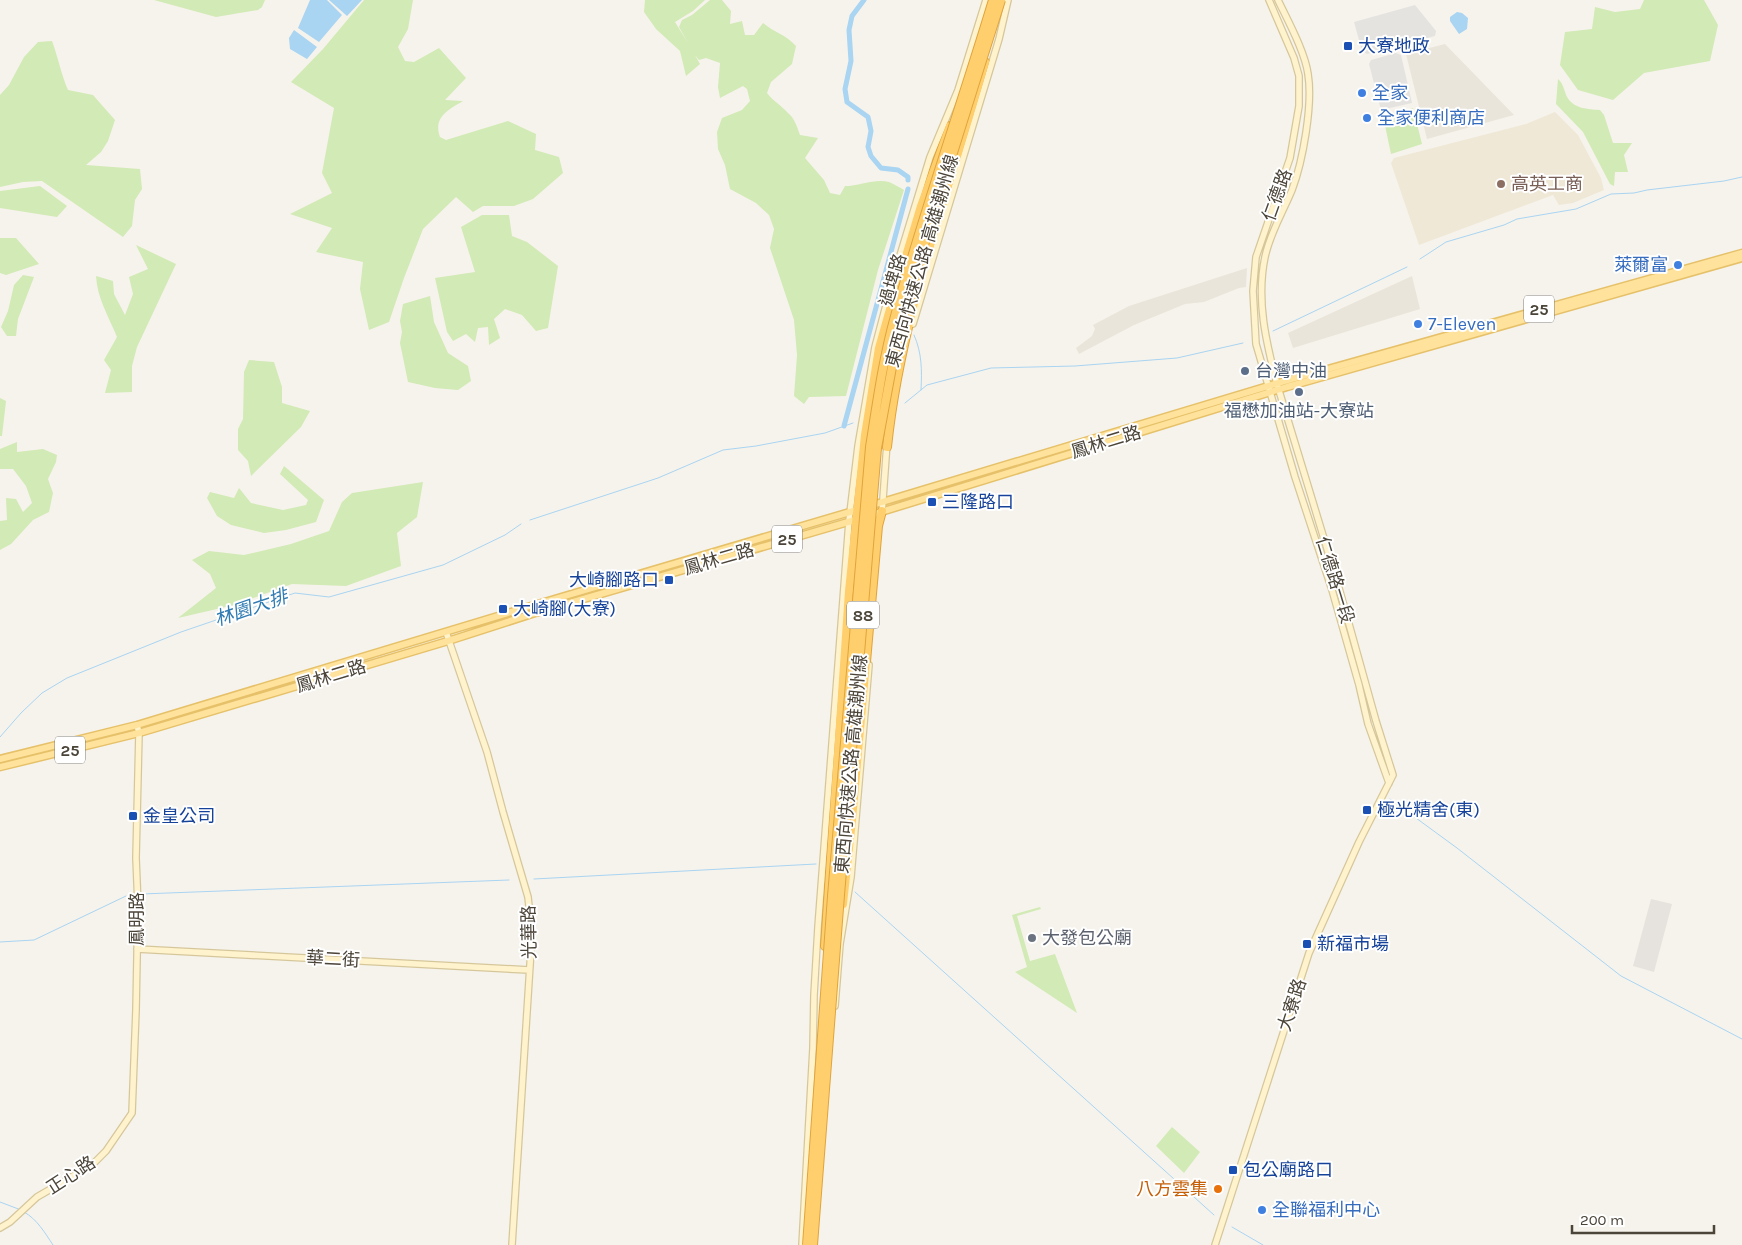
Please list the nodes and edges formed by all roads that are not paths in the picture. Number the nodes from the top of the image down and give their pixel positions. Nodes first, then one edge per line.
1 (986, 0) edge
2 (992, 0) edge
3 (1001, 0) edge
4 (1008, 0) edge
5 (1270, 0) edge
6 (1278, 0) edge
7 (965, 92) junction
8 (1742, 252) edge
9 (1742, 258) edge
10 (1435, 342) junction
11 (1278, 387) junction
12 (1269, 389) junction
13 (886, 447) junction
14 (882, 502) junction
15 (854, 511) junction
16 (882, 511) junction
17 (852, 520) junction
18 (446, 632) junction
19 (448, 641) junction
20 (137, 726) junction
21 (139, 733) junction
22 (0, 759) edge
23 (0, 767) edge
24 (1393, 775) joint
25 (1389, 783) junction
26 (836, 942) junction
27 (137, 949) junction
28 (529, 970) junction
29 (824, 1007) junction
30 (132, 1113) joint
31 (0, 1228) edge
32 (512, 1245) edge
33 (802, 1245) edge
34 (807, 1245) edge
35 (813, 1245) edge
36 (817, 1245) edge
37 (1215, 1245) edge

1 - 15 street, 過埤路
2 - 7 highway, 東西向快速公路 高雄潮州線 / 88, bridge
3 - 13 highway, bridge
3 - 26 highway, 東西向快速公路 高雄潮州線 / 88, bridge
4 - 13 street, 過埤路
5 - 12 street, 仁德路
6 - 11 street, 仁德路
7 - 15 highway, bridge
7 - 29 highway, 東西向快速公路 高雄潮州線 / 88, bridge
8 - 10 main road, 25
9 - 10 main road, 25
10 - 11 main road, 鳳林二路 / 25
11 - 12 main road, 鳳林二路 / 25
11 - 24 street, 仁德路一段
12 - 14 main road, 鳳林二路 / 25
12 - 16 main road, 鳳林二路 / 25
12 - 25 street, 仁德路一段
13 - 14 street, 過埤路
14 - 15 main road, 鳳林二路 / 25
14 - 16 street, 過埤路
15 - 17 highway
15 - 18 main road, 鳳林二路 / 25
16 - 17 main road, 鳳林二路 / 25
16 - 26 highway, bridge
16 - 36 street, 過埤路
17 - 19 main road, 鳳林二路 / 25
17 - 29 highway, bridge
17 - 33 street
18 - 19 street, 光華路
18 - 20 main road, 鳳林二路 / 25
19 - 21 main road, 鳳林二路 / 25
19 - 28 street, 光華路
20 - 21 street, 鳳明路
20 - 22 main road, 鳳林二路 / 25
21 - 23 main road, 鳳林二路 / 25
21 - 27 street, 鳳明路
24 - 25 street, 大寮路
25 - 37 street, 大寮路
26 - 35 highway, 東西向快速公路 高雄潮州線 / 88, bridge
27 - 28 street, 華二街
27 - 30 street, 鳳明路
28 - 32 street, 光華路
29 - 34 highway, 東西向快速公路 高雄潮州線 / 88, bridge
30 - 31 street, 正心路

